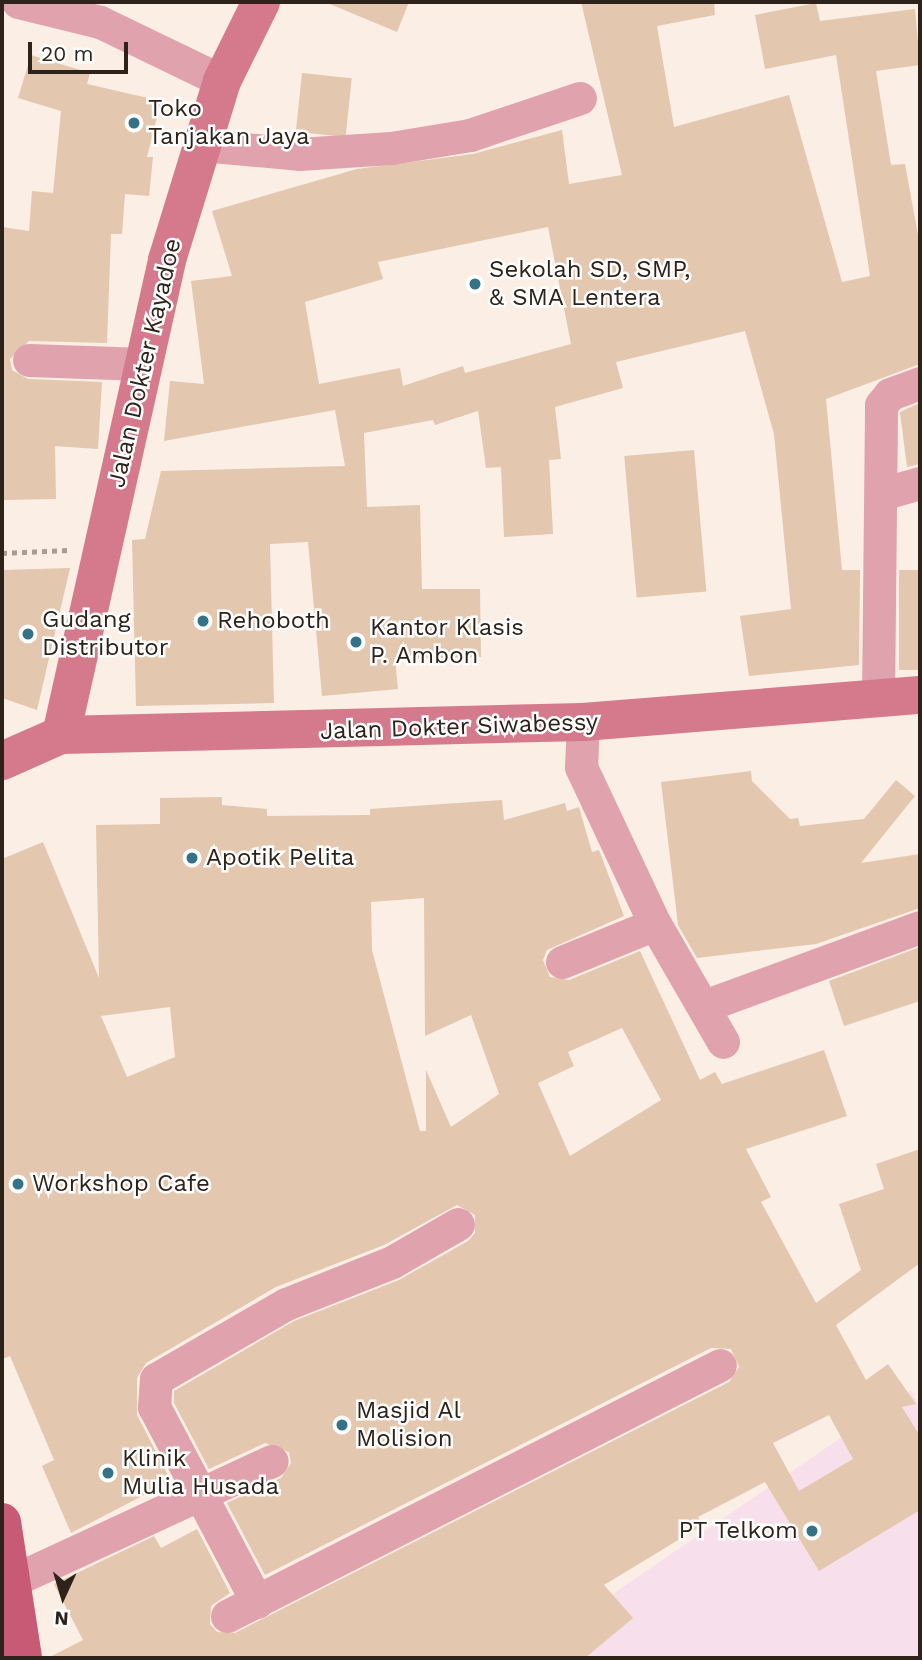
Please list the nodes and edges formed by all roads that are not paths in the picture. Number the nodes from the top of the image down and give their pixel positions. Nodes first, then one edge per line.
1 (18, 2) edge
2 (261, 2) edge
3 (222, 81) junction
4 (580, 98) dead end
5 (201, 145) junction
6 (29, 360) dead end
7 (144, 364) junction
8 (920, 383) edge
9 (920, 483) edge
10 (881, 494) junction
11 (920, 695) edge
12 (878, 699) junction
13 (583, 722) junction
14 (61, 735) junction
15 (2, 761) edge
16 (655, 924) junction
17 (920, 927) edge
18 (562, 962) dead end
19 (704, 1006) junction
20 (723, 1042) dead end
21 (458, 1224) dead end
22 (720, 1365) dead end
23 (272, 1461) dead end
24 (197, 1496) junction
25 (2, 1522) edge
26 (12, 1581) junction
27 (257, 1602) junction
28 (227, 1616) dead end
29 (23, 1658) edge

1 - 3 street
2 - 3 main road, Jalan Dokter Kayadoe
3 - 5 main road, Jalan Dokter Kayadoe
4 - 5 street
5 - 7 main road, Jalan Dokter Kayadoe
6 - 7 street
7 - 14 main road, Jalan Dokter Kayadoe
8 - 10 street
9 - 10 street
10 - 12 street
11 - 12 main road, Jalan Dokter Siwabessy
12 - 13 main road, Jalan Dokter Siwabessy
13 - 14 main road, Jalan Dokter Siwabessy
13 - 16 street
14 - 15 main road, Jalan Dokter Siwabessy
16 - 18 street
16 - 19 street
17 - 19 street
19 - 20 street
21 - 24 street
22 - 27 street
23 - 24 street
24 - 26 street
24 - 27 street
25 - 26 main road
26 - 29 main road
27 - 28 street

